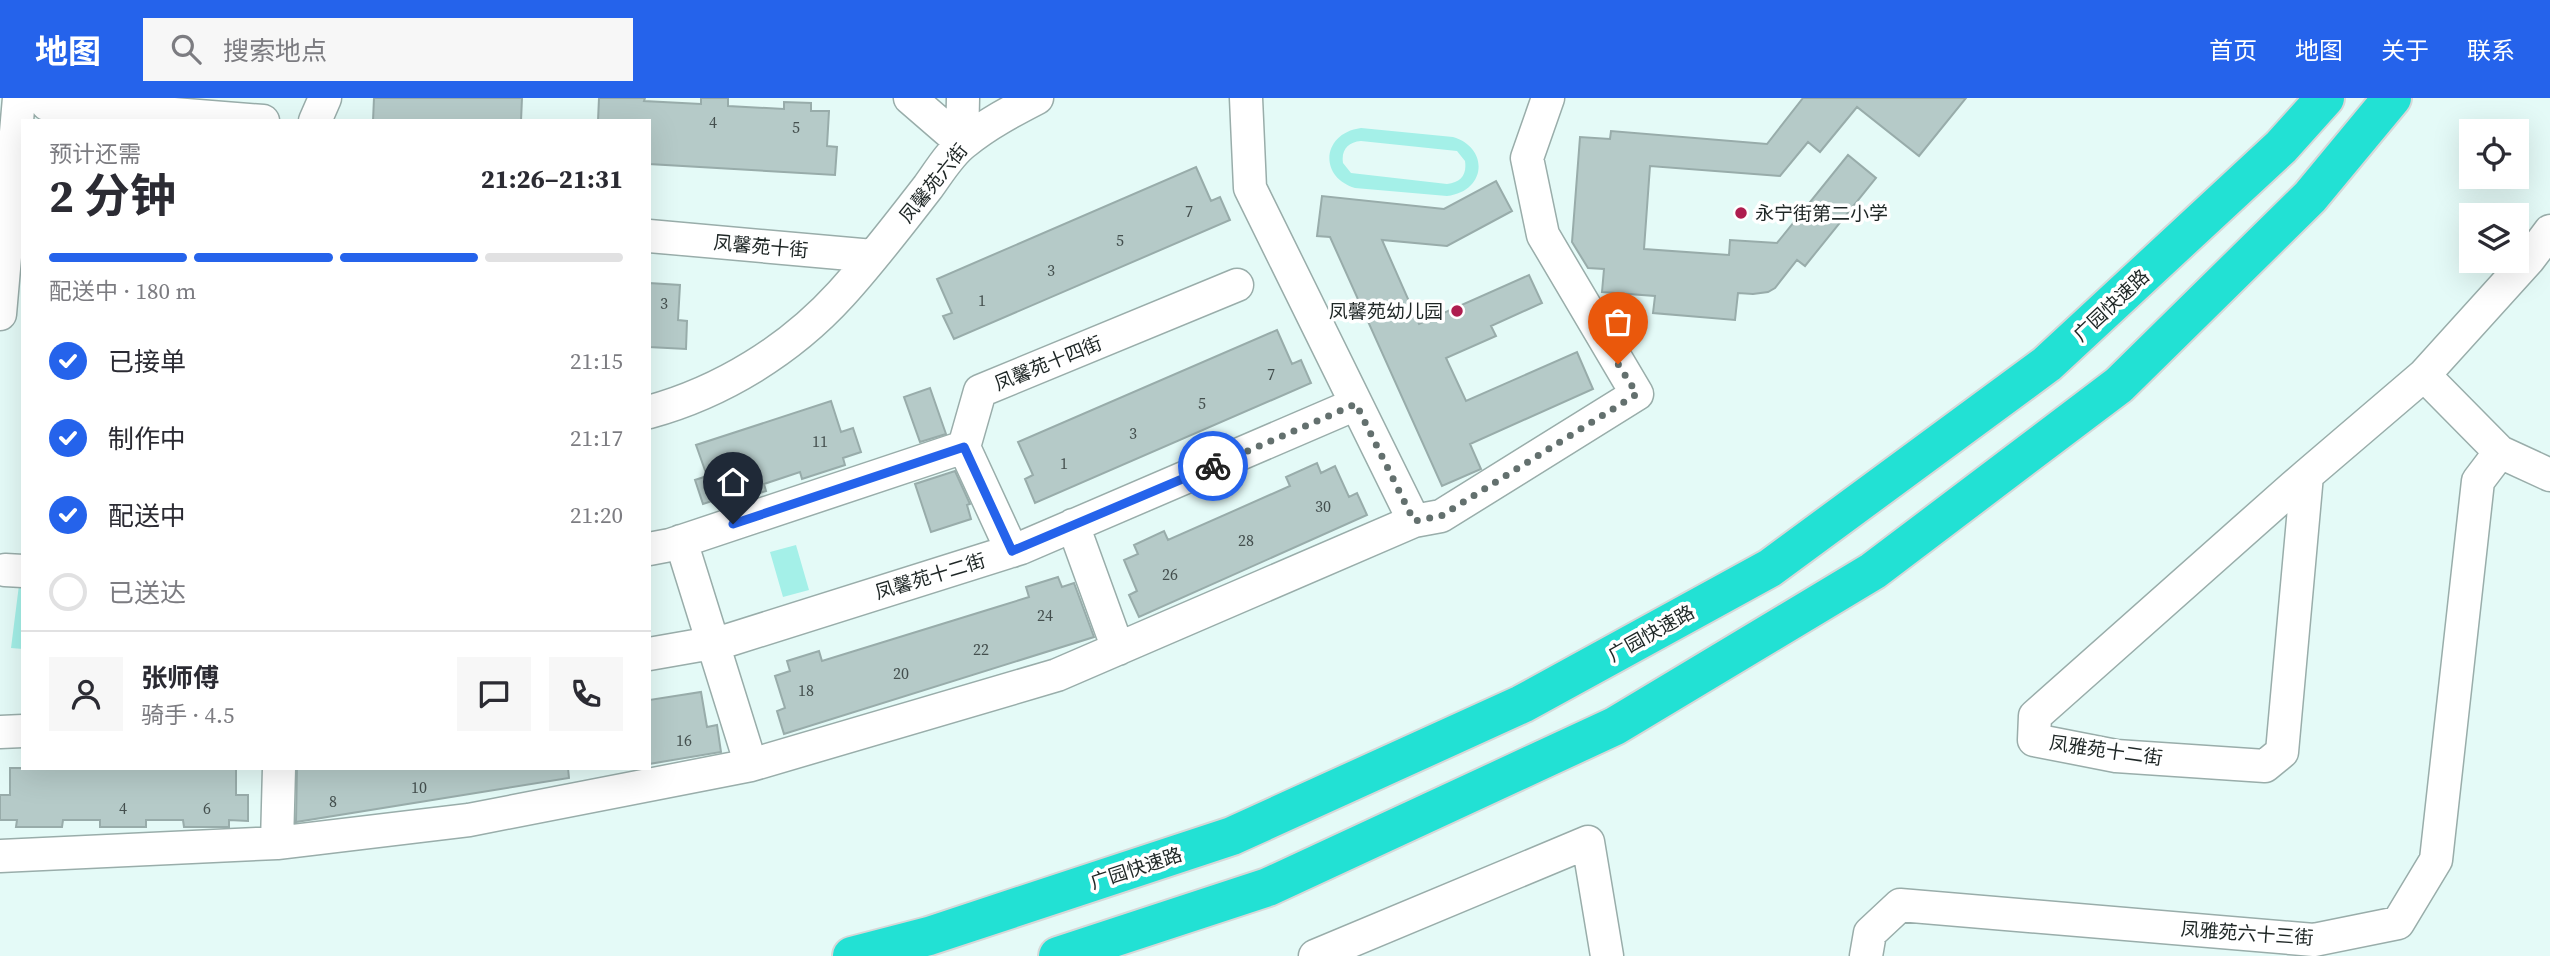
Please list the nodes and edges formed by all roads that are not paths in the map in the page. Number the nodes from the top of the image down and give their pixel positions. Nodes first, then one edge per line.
1 (325, 98) edge
2 (910, 98) edge
3 (962, 98) edge
4 (1037, 98) edge
5 (1247, 98) edge
6 (1548, 98) edge
7 (2311, 98) edge
8 (2325, 98) edge
9 (2392, 98) edge
10 (2405, 98) edge
11 (33, 101) edge
12 (173, 110) edge
13 (28, 119) edge
14 (247, 119) edge
15 (316, 119) edge
16 (962, 143) junction
17 (21, 144) edge
18 (2281, 147) junction
19 (2311, 197) junction
20 (5, 201) edge
21 (2550, 231) edge
22 (651, 236) edge
23 (873, 257) junction
24 (2539, 265) edge
25 (1237, 285) dead end
26 (0, 314) edge
27 (2424, 375) junction
28 (1356, 404) junction
29 (651, 411) edge
30 (964, 447) junction
31 (2500, 452) junction
32 (2307, 475) junction
33 (2550, 475) edge
34 (1414, 521) junction
35 (1073, 526) junction
36 (681, 541) junction
37 (651, 548) edge
38 (1012, 551) junction
39 (713, 643) junction
40 (1118, 649) junction
41 (651, 654) edge
42 (21, 731) edge
43 (0, 732) edge
44 (751, 765) junction
45 (279, 770) edge
46 (277, 843) junction
47 (0, 856) edge
48 (2305, 947) edge
49 (852, 956) edge
50 (1058, 956) edge
51 (1315, 956) edge
52 (1607, 956) edge
53 (1866, 956) edge

1 - 15 street
2 - 16 street
3 - 16 street
4 - 16 street, 凤馨苑六街
5 - 28 street
6 - 34 street
7 - 18 highway
8 - 18 highway, 广园快速路
9 - 19 highway
10 - 19 highway
11 - 12 street
11 - 13 street
12 - 14 street
16 - 23 street, 凤馨苑六街
17 - 20 street
18 - 49 highway, 广园快速路
19 - 50 highway
20 - 26 street
21 - 24 street, 凤雅苑十二街
22 - 23 street, 凤馨苑十街
23 - 29 street, 凤馨苑六街
24 - 27 street, 凤雅苑十二街
25 - 30 street, 凤馨苑十四街
27 - 31 street
27 - 32 street, 凤雅苑十二街
28 - 34 street
28 - 35 street, 凤馨苑十二街
30 - 36 street
30 - 38 street
31 - 33 street
31 - 48 street, 凤雅苑六十三街
32 - 32 street, 凤雅苑十二街
34 - 40 street
35 - 38 street, 凤馨苑十二街
35 - 40 street
36 - 37 street
36 - 39 street
38 - 39 street, 凤馨苑十二街
39 - 41 street, 凤馨苑十二街
39 - 44 street
40 - 44 street
42 - 43 street
44 - 46 street
45 - 46 street
46 - 47 street
48 - 53 street, 凤雅苑六十三街
51 - 52 street

